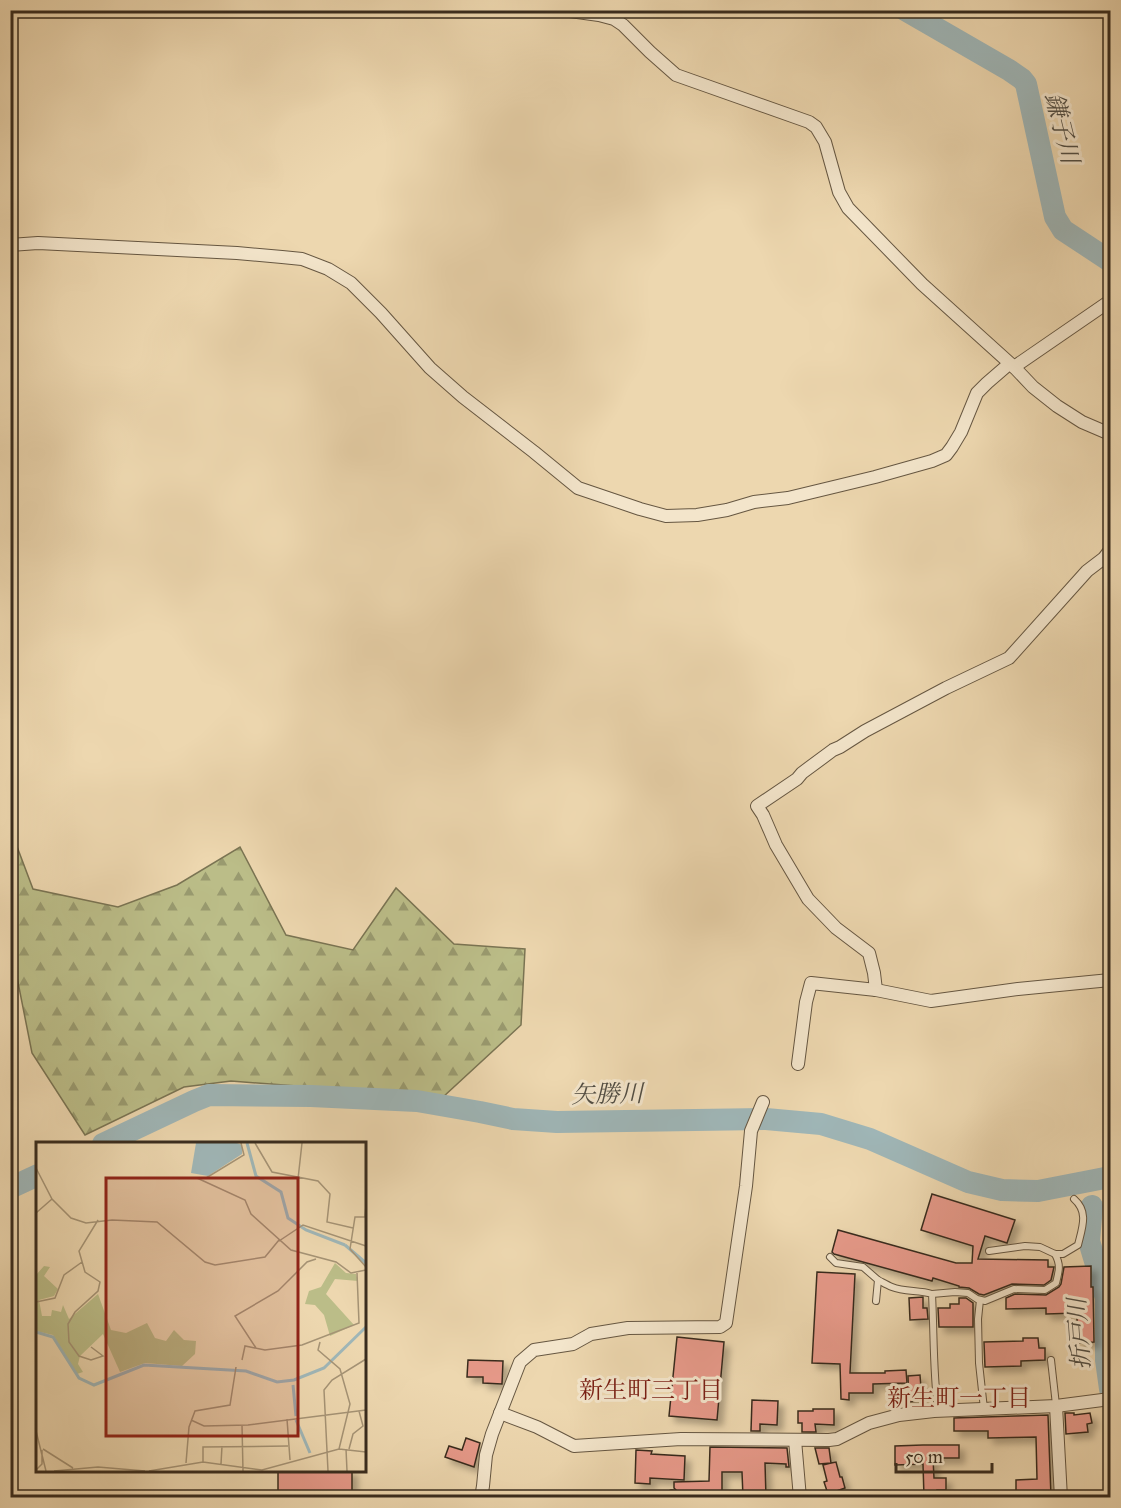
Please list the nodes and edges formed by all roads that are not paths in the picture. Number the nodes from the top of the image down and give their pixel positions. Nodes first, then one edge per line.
1 (563, 10) edge
2 (10, 245) edge
3 (1110, 301) edge
4 (1012, 366) junction
5 (1110, 434) edge
6 (1110, 550) edge
7 (1110, 980) edge
8 (876, 990) junction
9 (798, 1064) dead end
10 (763, 1102) dead end
11 (1074, 1199) dead end
12 (988, 1251) dead end
13 (1055, 1254) junction
14 (830, 1257) dead end
15 (878, 1280) junction
16 (932, 1294) junction
17 (980, 1300) junction
18 (876, 1301) dead end
19 (1051, 1360) dead end
20 (1110, 1400) edge
21 (1056, 1406) junction
22 (984, 1410) junction
23 (938, 1411) junction
24 (500, 1413) junction
25 (795, 1440) junction
26 (481, 1497) edge
27 (800, 1497) edge
28 (1061, 1497) edge

1 - 4 street
2 - 4 street
3 - 4 street
4 - 5 street
6 - 8 street
7 - 8 street
8 - 9 street
10 - 24 street
11 - 13 lane
12 - 13 lane
13 - 17 lane
14 - 15 lane
15 - 16 lane
15 - 18 lane
16 - 17 lane
16 - 23 lane
17 - 22 lane
19 - 21 lane
20 - 21 street
21 - 22 street
21 - 28 street
22 - 23 street
23 - 25 street
24 - 25 street
24 - 26 street
25 - 27 street

